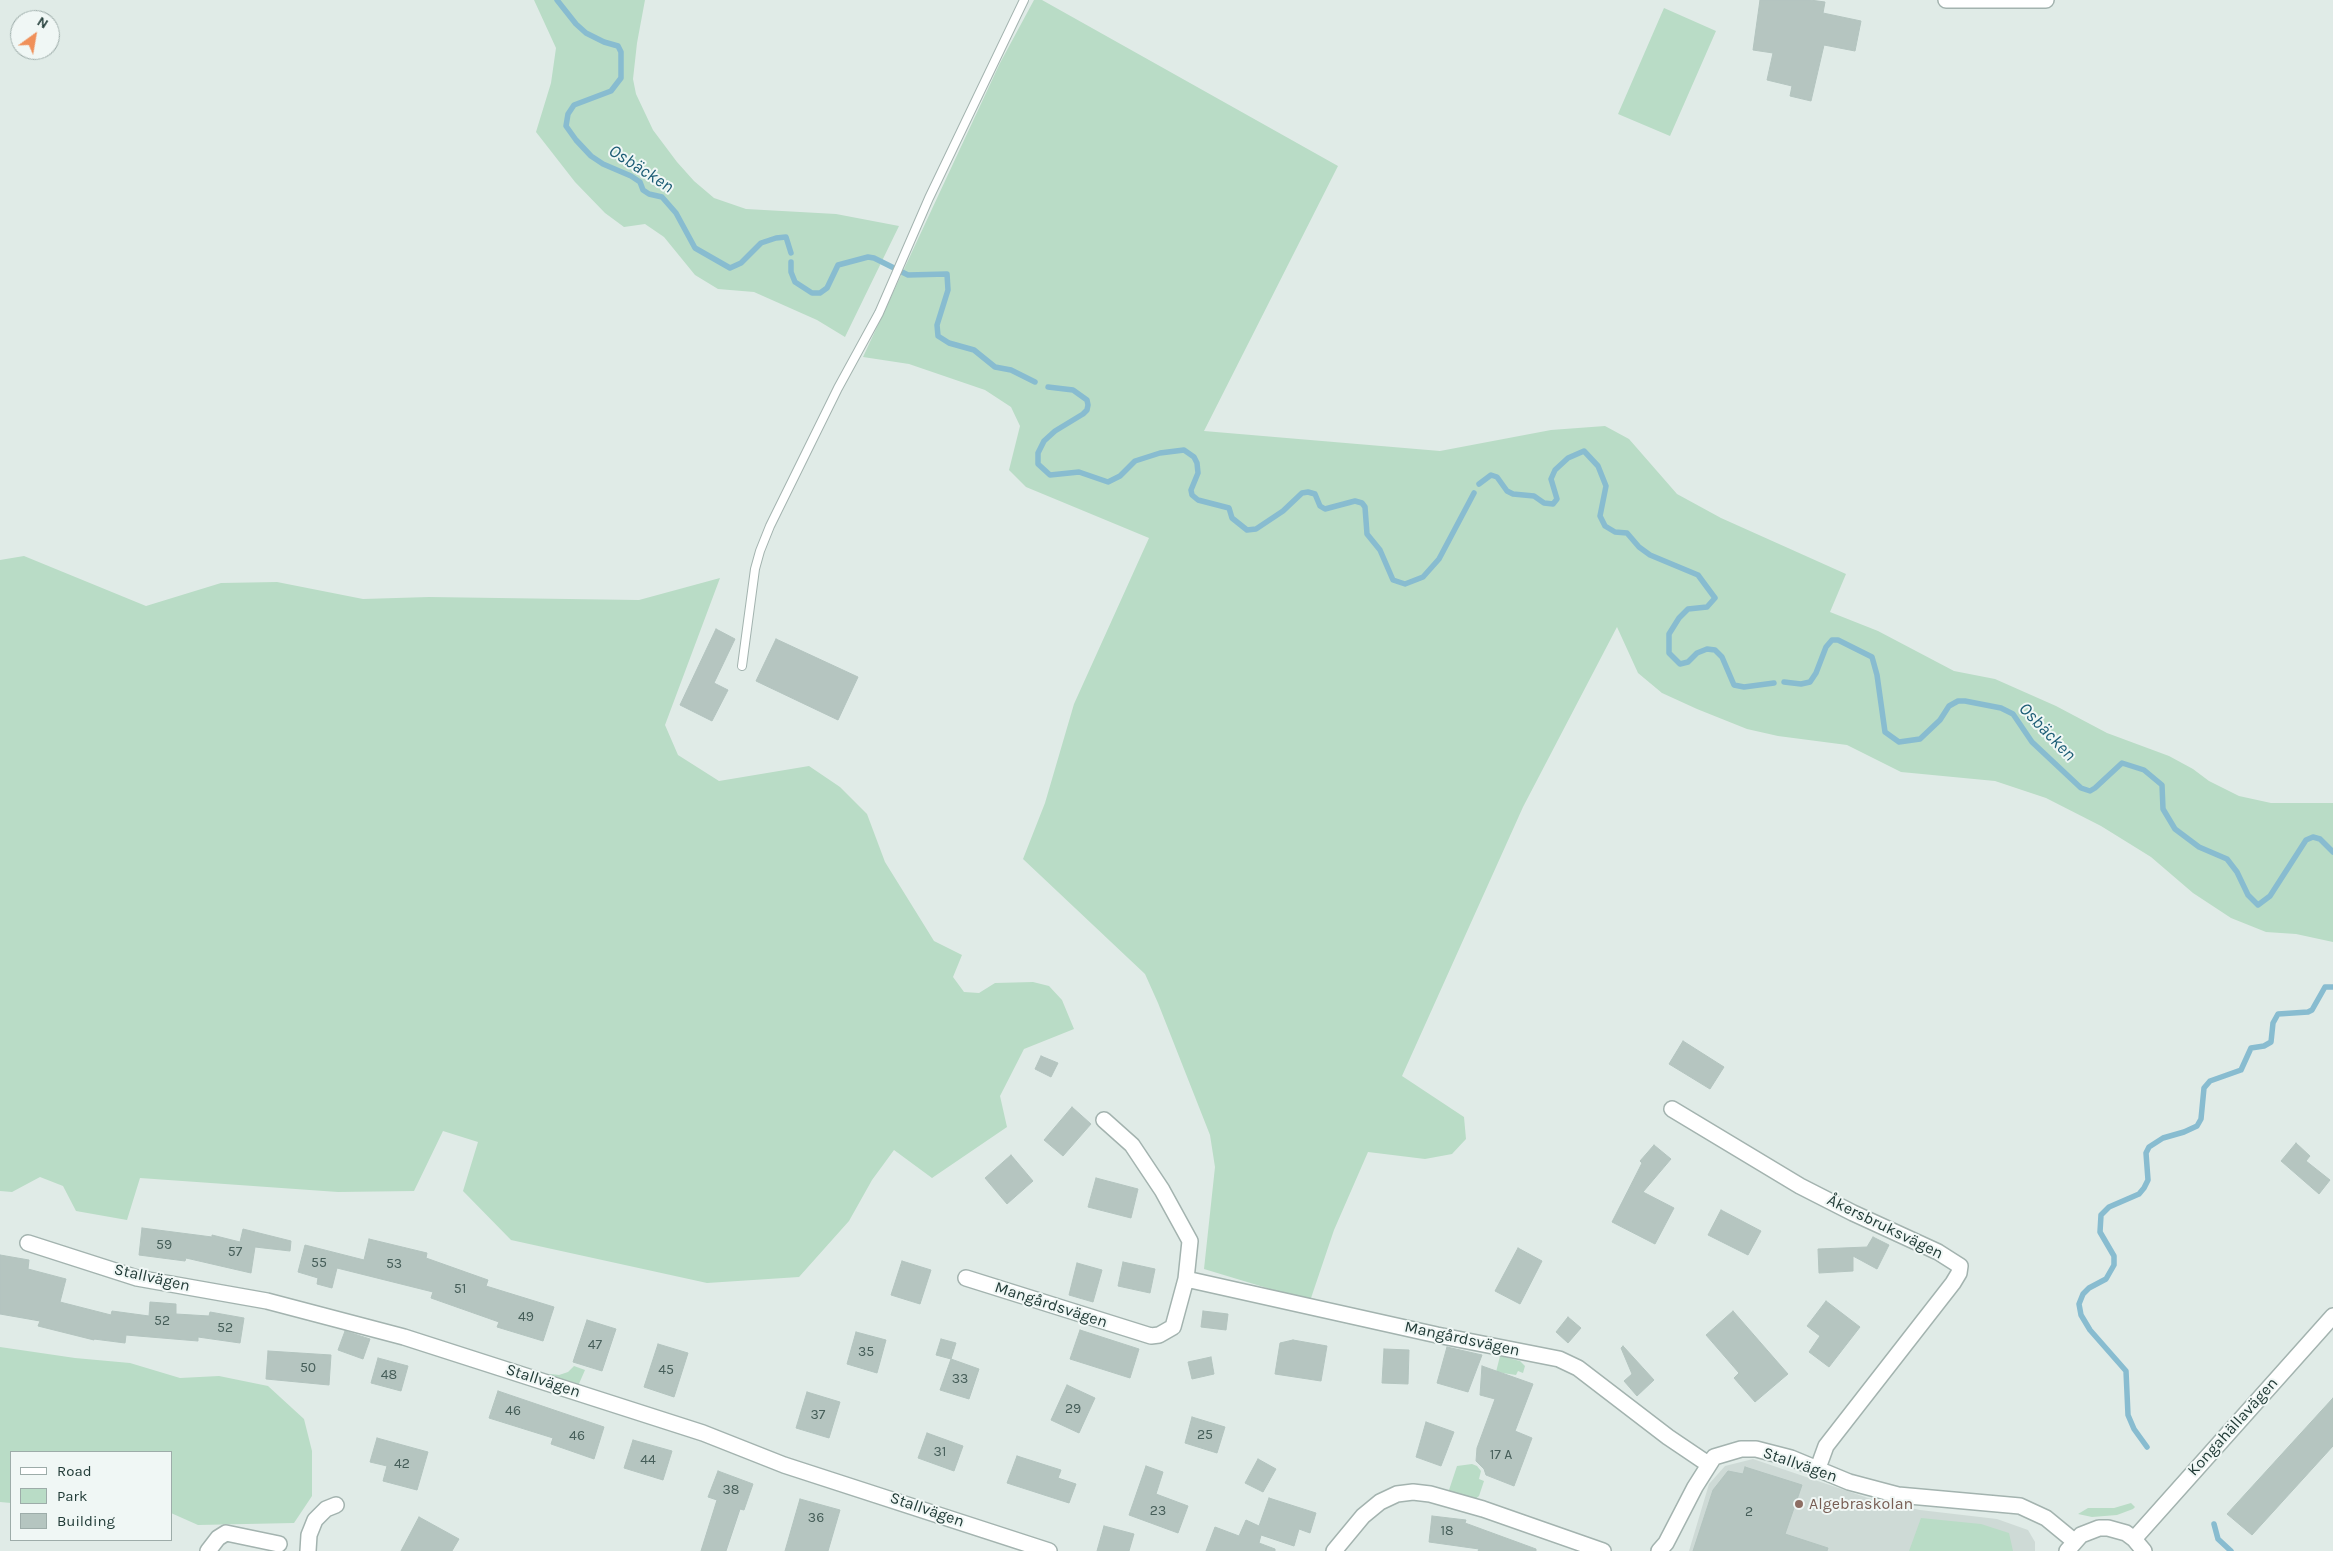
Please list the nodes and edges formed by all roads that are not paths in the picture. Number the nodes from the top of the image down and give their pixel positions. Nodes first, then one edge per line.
1 (1024, 0) edge
2 (1956, 0) edge
3 (2046, 0) edge
4 (742, 666) dead end
5 (1672, 1109) dead end
6 (1104, 1120) dead end
7 (28, 1243) dead end
8 (966, 1278) dead end
9 (1186, 1279) junction
10 (2333, 1316) edge
11 (1708, 1464) junction
12 (1818, 1468) junction
13 (336, 1505) dead end
14 (279, 1544) dead end
15 (2139, 1545) edge
16 (2070, 1546) edge
17 (208, 1551) edge
18 (308, 1551) edge
19 (1049, 1551) edge
20 (1334, 1551) edge
21 (1603, 1551) edge
22 (1659, 1551) edge

1 - 4 lane
2 - 3 street
5 - 12 street, Åkersbruksvägen
6 - 9 street, Mangårdsvägen
7 - 19 street, Stallvägen
8 - 9 street, Mangårdsvägen
9 - 11 street, Mangårdsvägen
10 - 15 street, Kongahällavägen
11 - 12 street, Stallvägen
11 - 22 street
12 - 16 street, Stallvägen
13 - 18 street
14 - 17 street
15 - 16 street, Kongahällavägen
20 - 21 street

